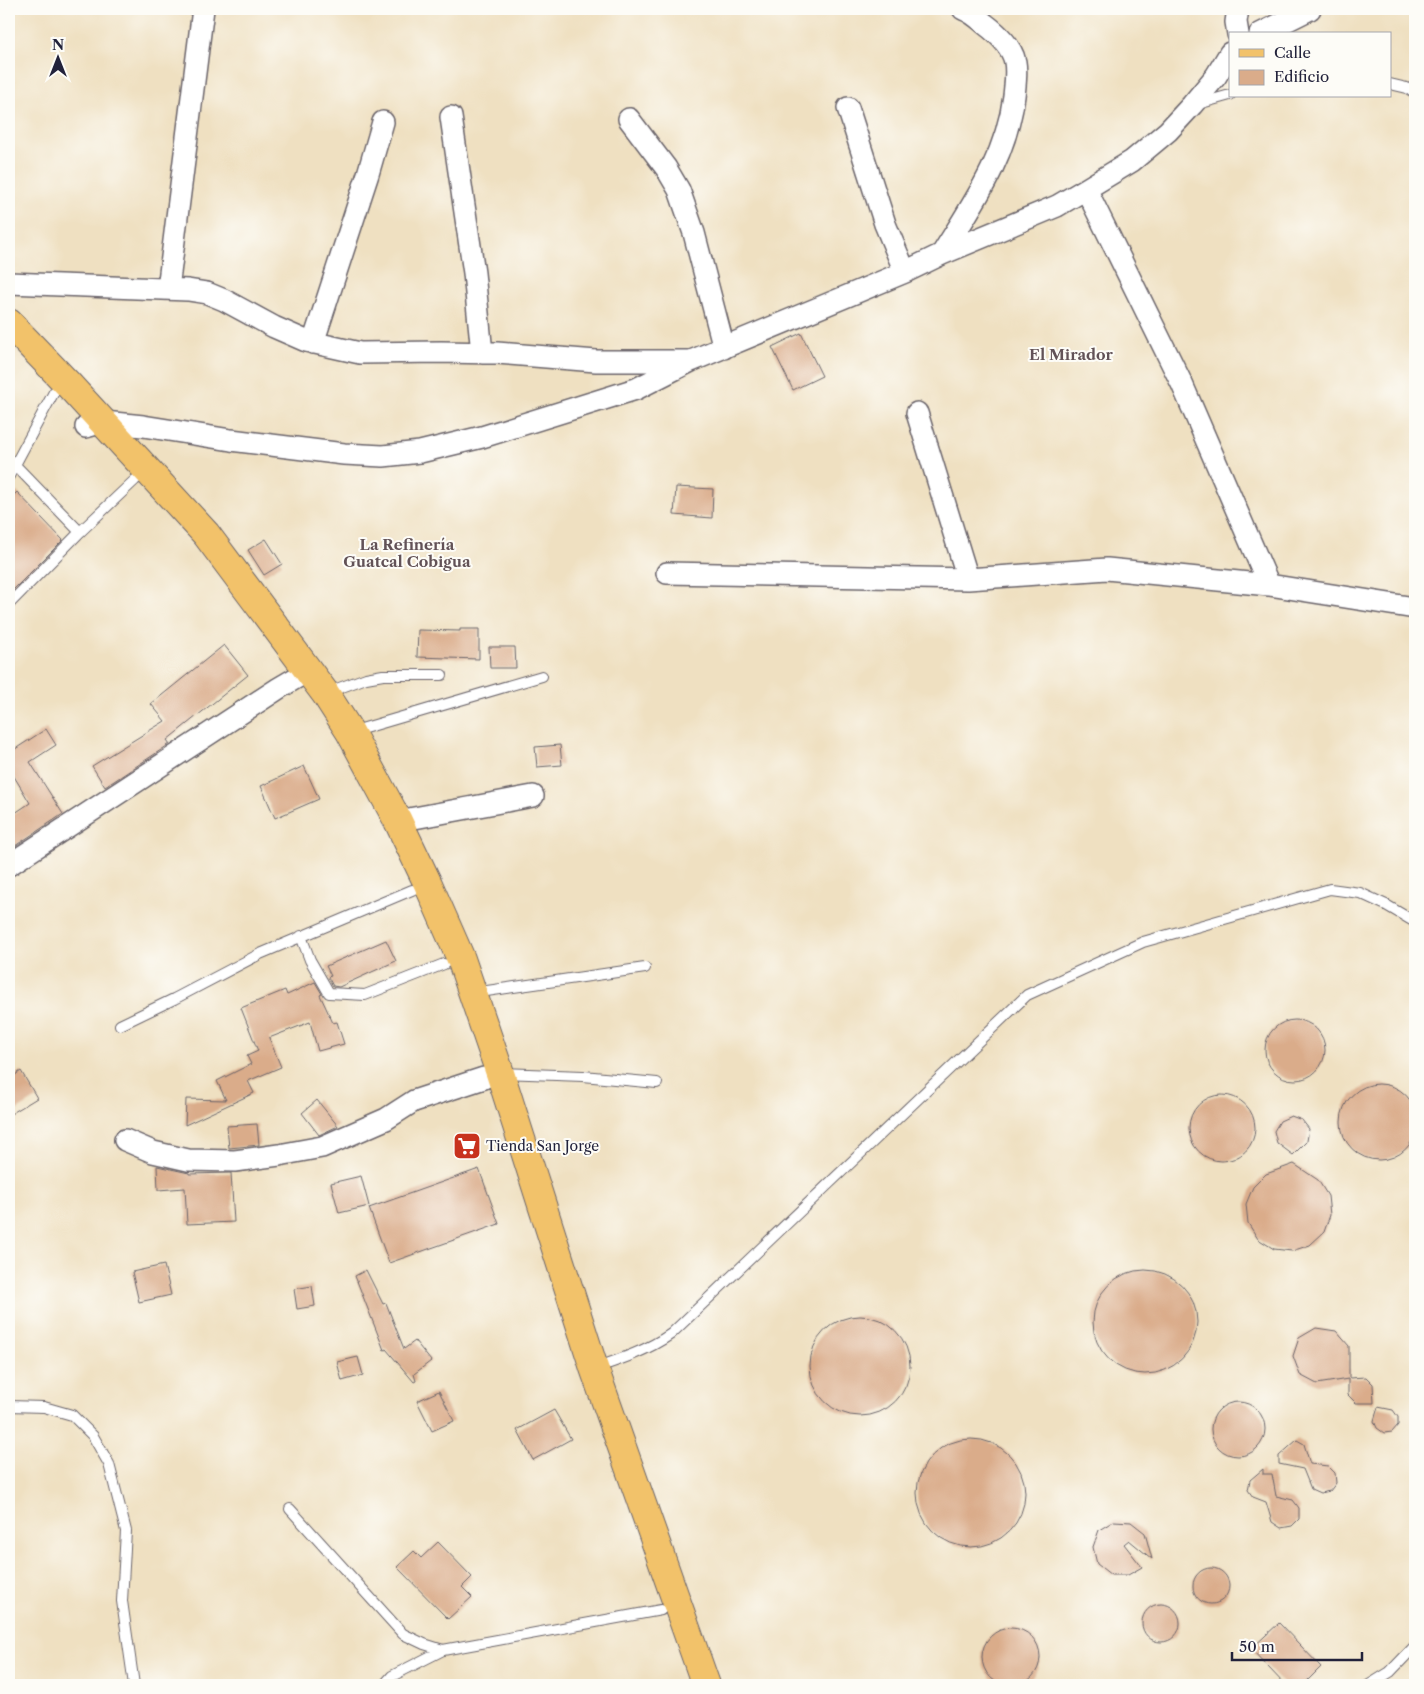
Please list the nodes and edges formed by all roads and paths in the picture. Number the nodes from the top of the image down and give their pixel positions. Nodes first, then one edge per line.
1 (203, 9) edge
2 (963, 9) edge
3 (1238, 9) edge
4 (1310, 9) edge
5 (1238, 32) edge
6 (1264, 32) edge
7 (1229, 55) edge
8 (1392, 84) edge
9 (1415, 93) edge
10 (1229, 95) edge
11 (1192, 105) junction
12 (848, 108) dead end
13 (451, 117) dead end
14 (629, 119) dead end
15 (383, 122) dead end
16 (1086, 190) junction
17 (942, 254) junction
18 (905, 272) junction
19 (9, 283) edge
20 (168, 289) junction
21 (10, 332) edge
22 (313, 344) junction
23 (724, 348) junction
24 (482, 353) junction
25 (691, 361) junction
26 (60, 387) junction
27 (917, 413) dead end
28 (95, 425) junction
29 (15, 464) junction
30 (141, 475) junction
31 (9, 476) edge
32 (80, 532) junction
33 (667, 573) dead end
34 (968, 579) junction
35 (1269, 585) junction
36 (9, 604) edge
37 (1415, 608) edge
38 (301, 674) junction
39 (442, 675) dead end
40 (542, 676) dead end
41 (325, 693) junction
42 (350, 732) junction
43 (533, 796) dead end
44 (398, 821) junction
45 (9, 865) edge
46 (412, 890) junction
47 (1415, 922) edge
48 (301, 936) junction
49 (444, 964) junction
50 (645, 968) dead end
51 (472, 993) junction
52 (120, 1025) dead end
53 (492, 1075) junction
54 (657, 1083) dead end
55 (125, 1140) dead end
56 (594, 1368) junction
57 (9, 1406) edge
58 (290, 1509) dead end
59 (661, 1610) junction
60 (1415, 1646) edge
61 (443, 1650) junction
62 (134, 1685) edge
63 (384, 1685) edge
64 (688, 1685) edge
65 (706, 1685) edge
66 (1368, 1685) edge

1 - 20 street
2 - 17 street
3 - 5 street
4 - 6 street
7 - 11 street
8 - 9 lane
10 - 11 lane
11 - 16 street
12 - 18 street
13 - 24 street
14 - 23 street
15 - 22 street
16 - 17 street
16 - 35 street
17 - 18 street
18 - 23 street
19 - 20 street
20 - 22 street
21 - 26 main road
22 - 24 street
23 - 25 street
24 - 25 street
25 - 28 street
26 - 28 main road
26 - 29 lane
27 - 34 street
28 - 30 main road
29 - 31 lane
29 - 32 lane
30 - 32 lane
30 - 38 main road
32 - 36 lane
33 - 34 street
34 - 35 street
35 - 37 street
38 - 41 main road
38 - 45 street
38 - 46 main road
39 - 41 lane
40 - 42 lane
41 - 42 main road
42 - 44 main road
43 - 44 street
44 - 51 main road
46 - 48 lane
46 - 49 main road
47 - 56 lane
48 - 49 lane
48 - 52 lane
49 - 53 main road
50 - 51 lane
51 - 53 main road
53 - 54 lane
53 - 55 street
53 - 56 main road
53 - 59 main road
56 - 65 main road
57 - 62 lane
58 - 61 lane
59 - 61 lane
59 - 64 main road
60 - 66 lane
61 - 63 lane

